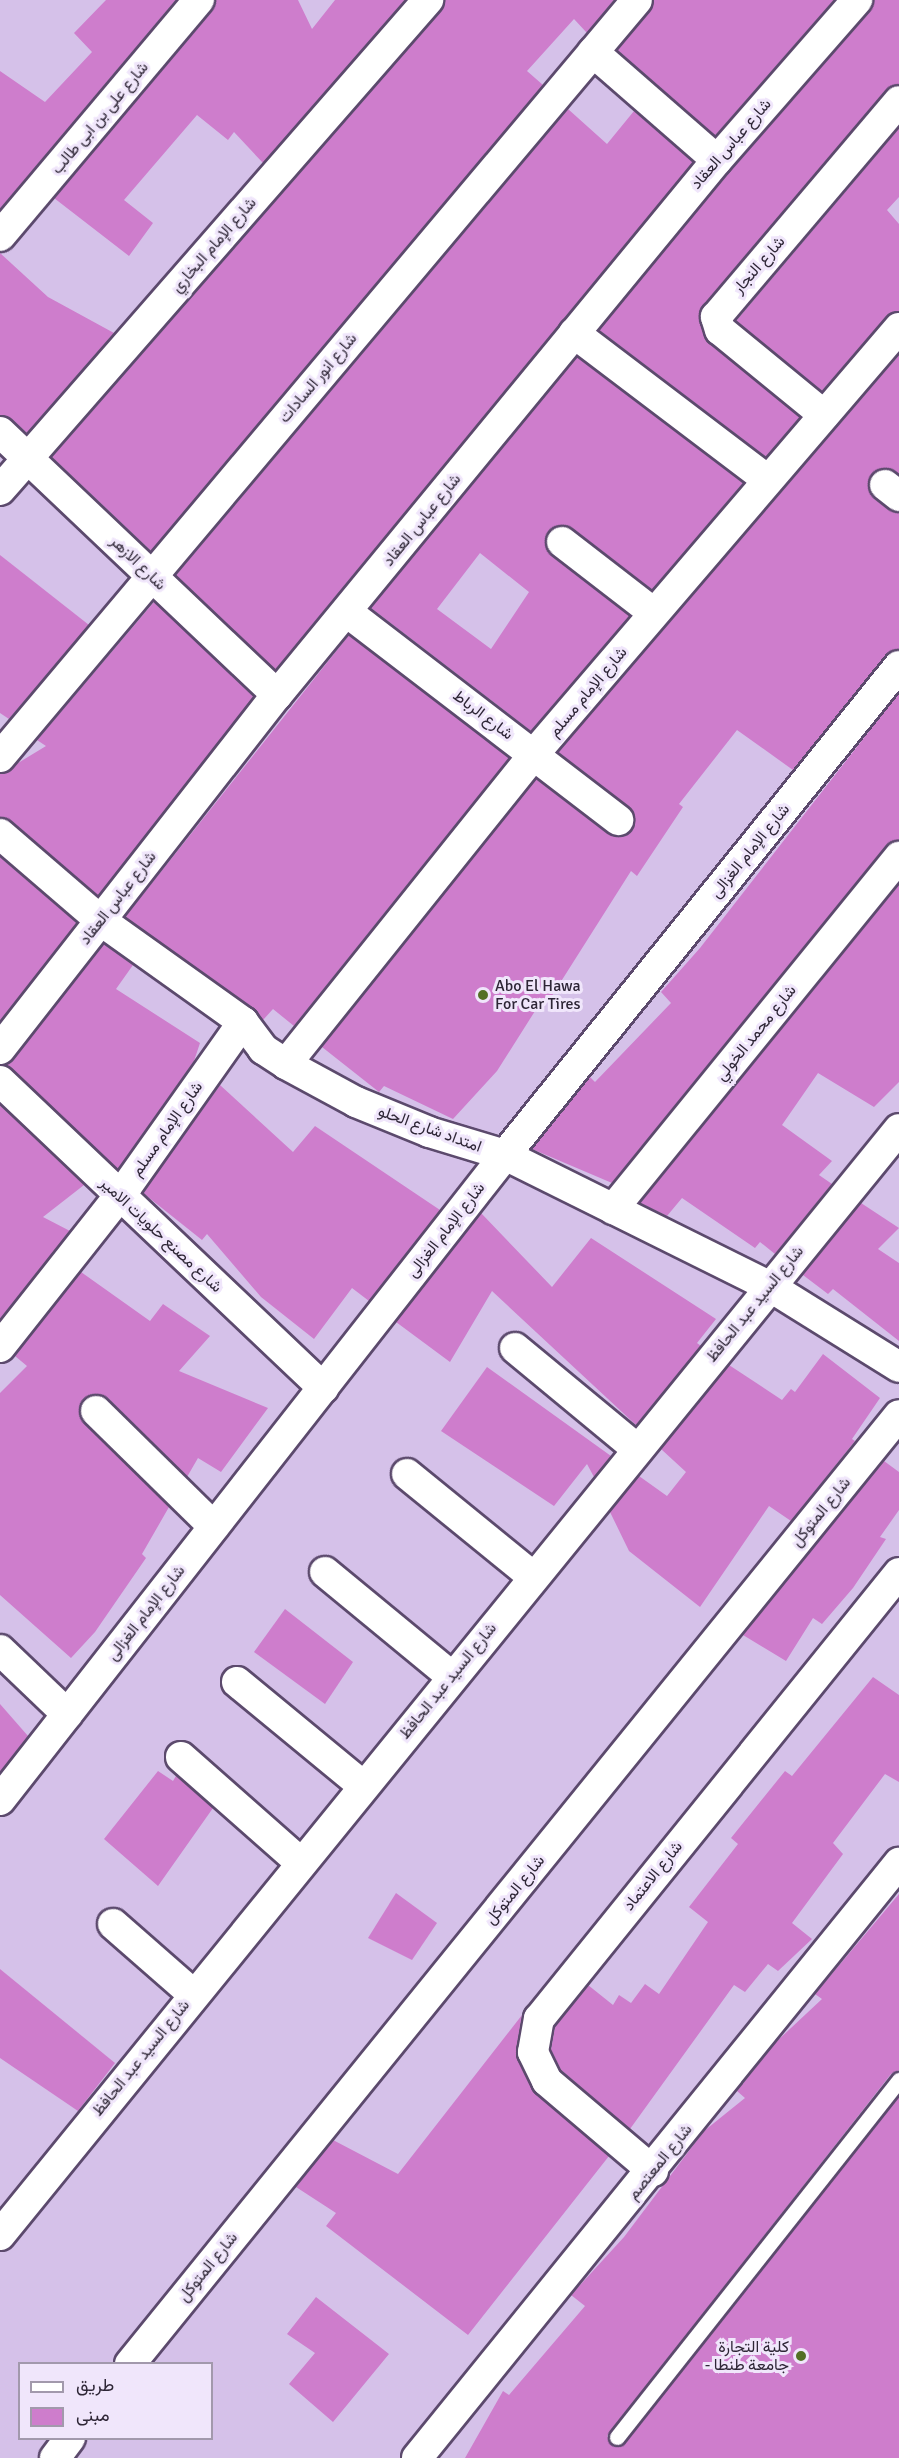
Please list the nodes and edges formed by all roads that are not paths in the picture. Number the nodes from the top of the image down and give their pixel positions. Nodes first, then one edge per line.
1 (199, 0) edge
2 (428, 0) edge
3 (637, 0) edge
4 (857, 0) edge
5 (593, 52) junction
6 (899, 100) edge
7 (717, 160) junction
8 (0, 236) edge
9 (899, 328) edge
10 (574, 333) junction
11 (824, 415) junction
12 (0, 432) edge
13 (28, 458) junction
14 (768, 480) junction
15 (0, 490) edge
16 (562, 542) dead end
17 (152, 576) junction
18 (347, 612) junction
19 (654, 613) junction
20 (899, 666) edge
21 (277, 695) junction
22 (534, 754) junction
23 (0, 757) edge
24 (618, 820) dead end
25 (0, 834) edge
26 (899, 857) edge
27 (100, 920) junction
28 (243, 1022) junction
29 (0, 1049) edge
30 (286, 1064) junction
31 (0, 1081) edge
32 (899, 1129) edge
33 (505, 1155) junction
34 (120, 1196) junction
35 (612, 1209) junction
36 (769, 1286) junction
37 (0, 1347) edge
38 (515, 1348) dead end
39 (899, 1367) edge
40 (323, 1388) junction
41 (96, 1411) dead end
42 (899, 1415) edge
43 (637, 1449) junction
44 (407, 1474) dead end
45 (214, 1527) junction
46 (325, 1572) dead end
47 (899, 1573) edge
48 (532, 1576) junction
49 (0, 1650) edge
50 (451, 1677) junction
51 (237, 1682) dead end
52 (67, 1714) junction
53 (181, 1757) dead end
54 (362, 1785) junction
55 (0, 1800) edge
56 (300, 1862) junction
57 (899, 1863) edge
58 (113, 1924) dead end
59 (193, 1994) junction
60 (899, 2080) edge
61 (653, 2171) junction
62 (0, 2235) edge
63 (132, 2362) edge
64 (617, 2437) dead end
65 (69, 2440) edge
66 (55, 2458) edge
67 (417, 2458) edge

1 - 8 street, شارع على بن ابى طالب
2 - 13 street, شارع الإمام البخاري
3 - 5 street, شارع انور السادات
4 - 7 street, شارع عباس العقاد
5 - 7 street
5 - 17 street, شارع انور السادات
6 - 11 street, شارع النجار
7 - 10 street, شارع عباس العقاد
9 - 11 street, شارع الإمام مسلم
10 - 14 street
10 - 18 street, شارع عباس العقاد
11 - 14 street, شارع الإمام مسلم
12 - 13 street, شارع الازهر
13 - 15 street, شارع الإمام البخاري
13 - 17 street, شارع الازهر
14 - 19 street, شارع الإمام مسلم
16 - 19 street
17 - 21 street, شارع الازهر
17 - 23 street, شارع انور السادات
18 - 21 street, شارع عباس العقاد
18 - 22 street, شارع الرباط
19 - 22 street, شارع الإمام مسلم
20 - 33 street, شارع الإمام الغزالى
21 - 27 street, شارع عباس العقاد
22 - 24 street, شارع الرباط
22 - 30 street, شارع الإمام مسلم
25 - 27 street, امتداد شارع الحلو
26 - 35 street, شارع محمد الخولي
27 - 28 street, امتداد شارع الحلو
27 - 29 street, شارع عباس العقاد
28 - 30 street, امتداد شارع الحلو
28 - 34 street, شارع الإمام مسلم
30 - 33 street, امتداد شارع الحلو
31 - 34 street, شارع مصنع حلويات الامير
32 - 36 street, شارع السيد عبد الحافظ
33 - 35 street, امتداد شارع الحلو
33 - 40 street, شارع الإمام الغزالى
34 - 37 street, شارع الإمام مسلم
34 - 40 street, شارع مصنع حلويات الامير
35 - 36 street, امتداد شارع الحلو
36 - 39 street, امتداد شارع الحلو
36 - 43 street, شارع السيد عبد الحافظ
38 - 43 street
40 - 45 street, شارع الإمام الغزالى
41 - 45 street
42 - 63 street, شارع المتوكل
43 - 48 street, شارع السيد عبد الحافظ
44 - 48 street
45 - 52 street, شارع الإمام الغزالى
46 - 50 street
47 - 61 street, شارع الاعتماد
48 - 50 street, شارع السيد عبد الحافظ
49 - 52 street
50 - 54 street, شارع السيد عبد الحافظ
51 - 54 street
52 - 55 street, شارع الإمام الغزالى
53 - 56 street
54 - 56 street, شارع السيد عبد الحافظ
56 - 59 street, شارع السيد عبد الحافظ
57 - 61 street, شارع المعتصم
58 - 59 street
59 - 62 street, شارع السيد عبد الحافظ
60 - 64 lane
61 - 67 street, شارع المعتصم
65 - 66 street

